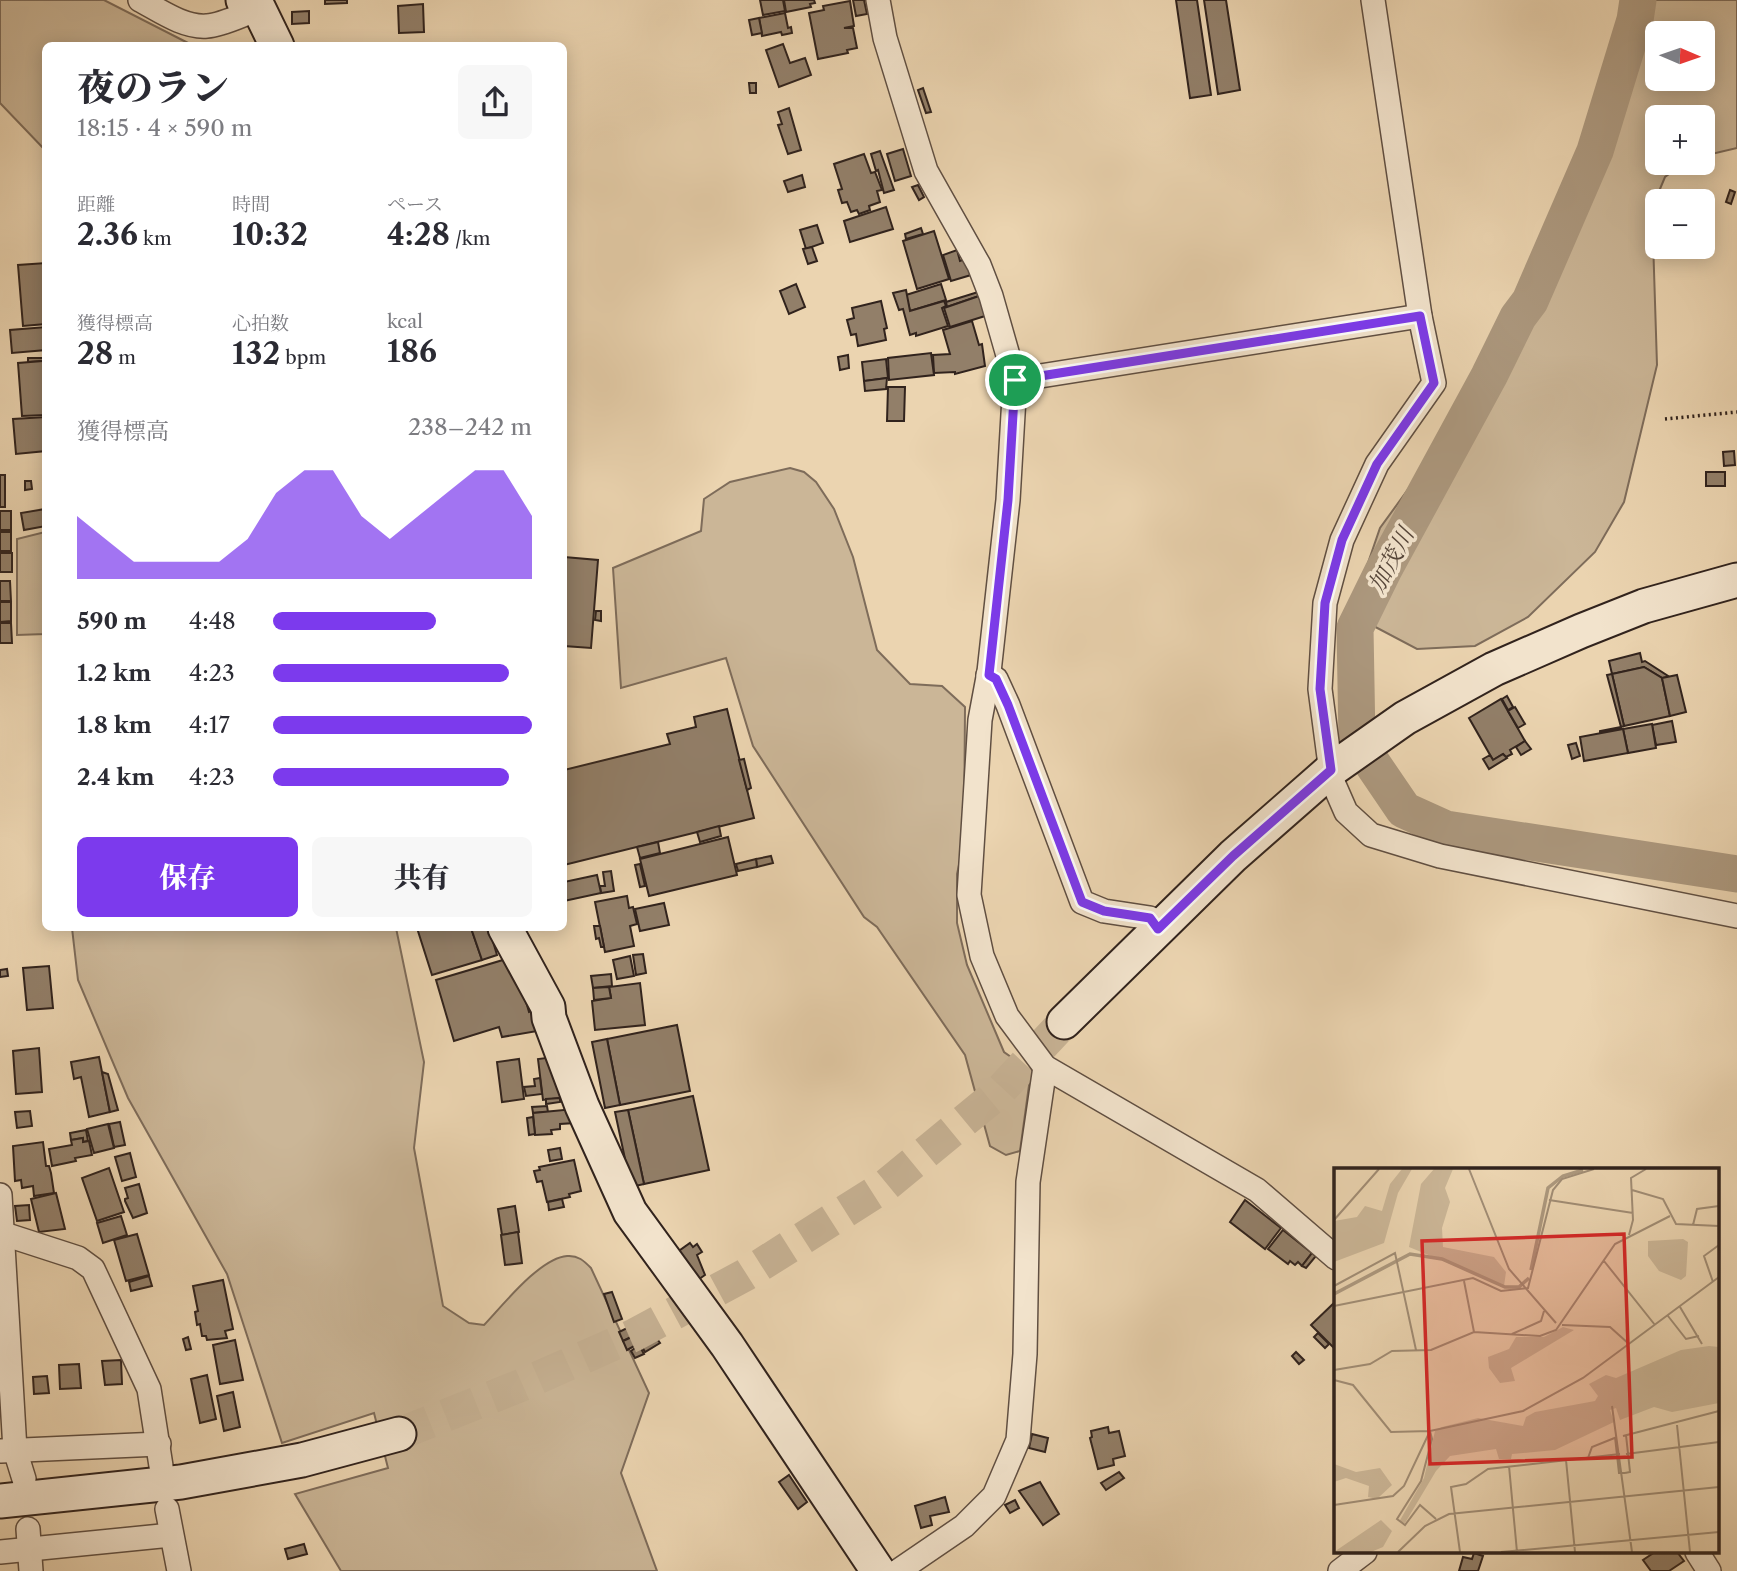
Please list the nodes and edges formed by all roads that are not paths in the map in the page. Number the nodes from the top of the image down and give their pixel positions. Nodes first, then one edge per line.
1 (140, 0) edge
2 (878, 0) edge
3 (1373, 0) edge
4 (255, 3) edge
5 (275, 42) edge
6 (1420, 316) junction
7 (1015, 380) junction
8 (1737, 580) edge
9 (989, 675) junction
10 (1331, 769) junction
11 (1737, 916) edge
12 (1158, 929) junction
13 (507, 931) edge
14 (1064, 1022) tunnel mouth
15 (1045, 1067) junction
16 (0, 1195) edge
17 (4, 1234) junction
18 (1334, 1256) edge
19 (399, 1434) tunnel mouth
20 (8, 1451) edge
21 (12, 1490) edge
22 (167, 1509) dead end
23 (171, 1535) junction
24 (30, 1550) edge
25 (0, 1552) edge
26 (1362, 1554) edge
27 (1698, 1554) edge
28 (179, 1571) edge
29 (878, 1571) edge
30 (898, 1571) edge
31 (1340, 1571) edge
32 (1709, 1571) edge

1 - 4 street
2 - 7 street
3 - 6 street
4 - 5 street
6 - 7 street
6 - 10 street
7 - 9 street
8 - 10 street
9 - 12 street
9 - 15 street
10 - 11 street
10 - 12 street
12 - 14 street
13 - 29 street
15 - 18 street
15 - 30 street
16 - 17 street
17 - 20 street
17 - 20 street
19 - 21 street
20 - 21 street
22 - 23 street
23 - 24 street
23 - 28 street
24 - 25 street
26 - 31 street
27 - 32 street

